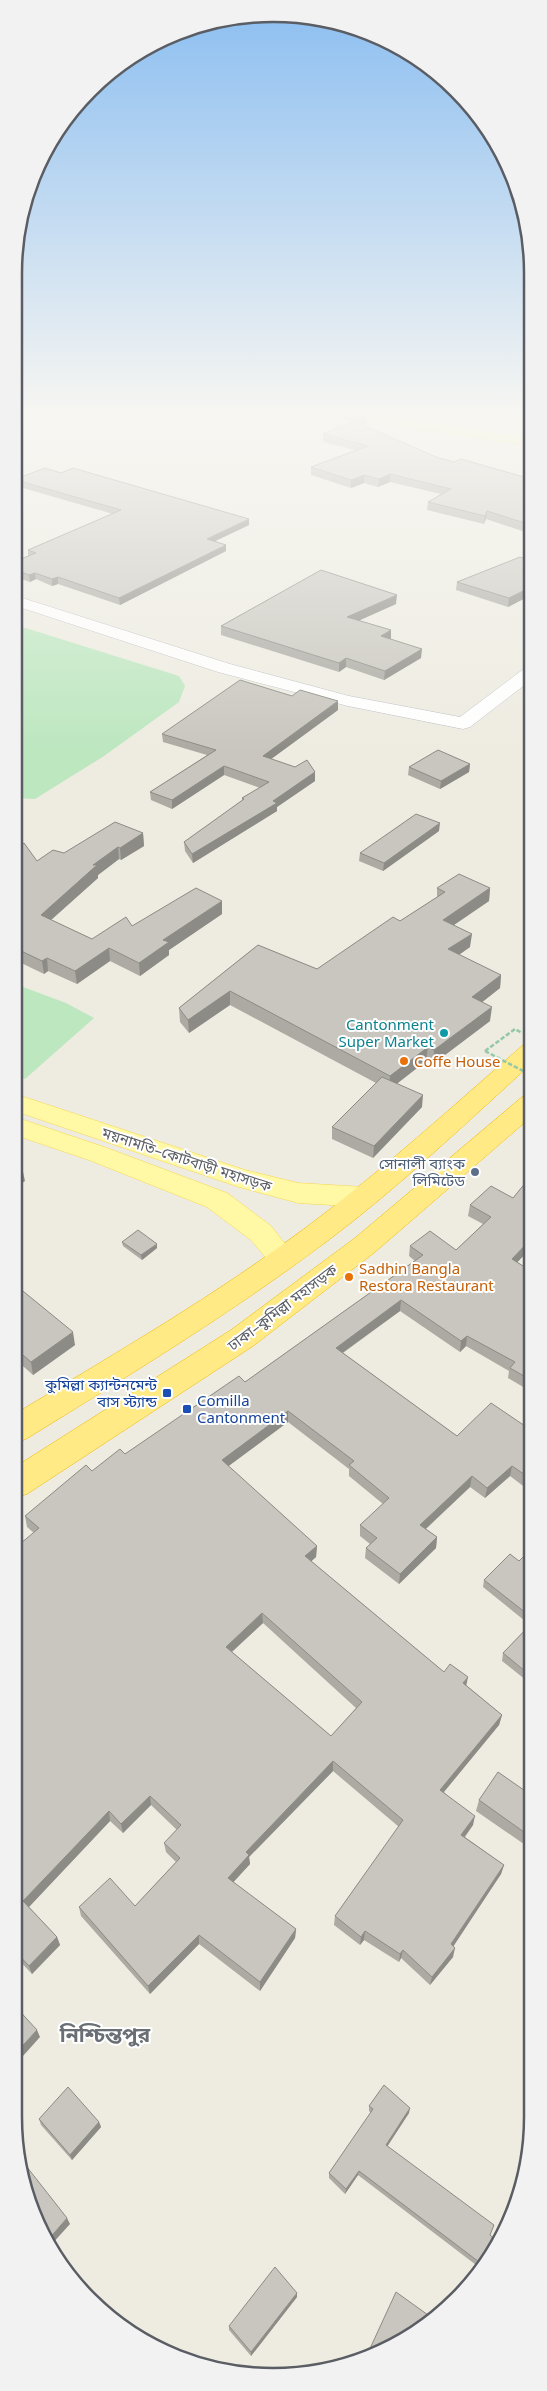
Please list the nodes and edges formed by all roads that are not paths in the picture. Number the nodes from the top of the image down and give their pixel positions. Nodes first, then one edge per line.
1 (22, 603) edge
2 (524, 677) edge
3 (523, 1040) edge
4 (22, 1104) edge
5 (524, 1109) edge
6 (22, 1128) edge
7 (364, 1197) junction
8 (283, 1259) junction
9 (22, 1426) edge
10 (22, 1479) edge

1 - 2 street
3 - 7 highway
4 - 7 main road, ময়নামতি–কোটবাড়ী মহাসড়ক
5 - 10 highway, ঢাকা–কুমিল্লা মহাসড়ক
6 - 8 main road, ময়নামতি–কোটবাড়ী মহাসড়ক
7 - 8 highway
8 - 9 highway

